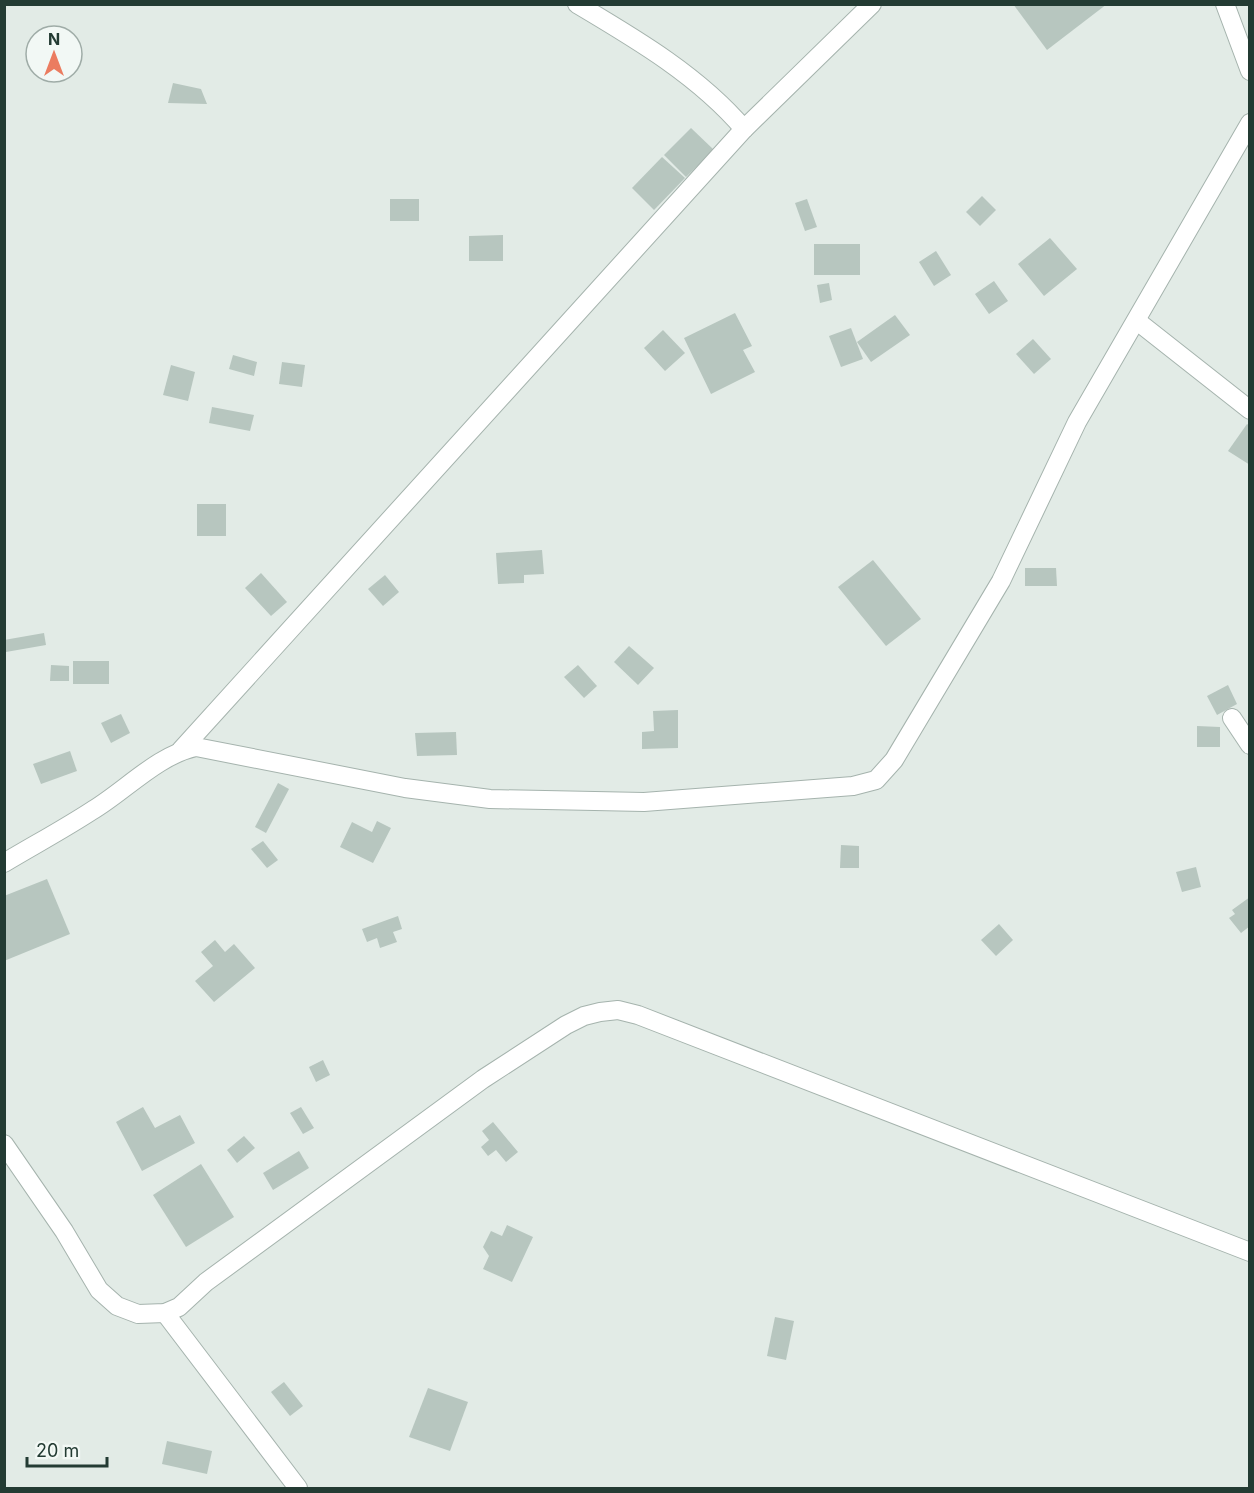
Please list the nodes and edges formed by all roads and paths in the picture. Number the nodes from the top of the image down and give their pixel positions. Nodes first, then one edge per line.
1 (577, 4) edge
2 (872, 4) edge
3 (1225, 4) edge
4 (1250, 71) edge
5 (1250, 123) edge
6 (744, 129) junction
7 (1137, 321) junction
8 (1250, 410) edge
9 (1232, 718) dead end
10 (1250, 745) edge
11 (182, 750) junction
12 (4, 863) edge
13 (4, 1144) edge
14 (1250, 1252) edge
15 (165, 1313) junction
16 (298, 1488) edge

1 - 6 street
2 - 6 street
3 - 4 street
5 - 7 street
6 - 11 street
7 - 8 street
7 - 11 street
9 - 10 street
11 - 12 street
13 - 15 street
14 - 15 street
15 - 16 street

